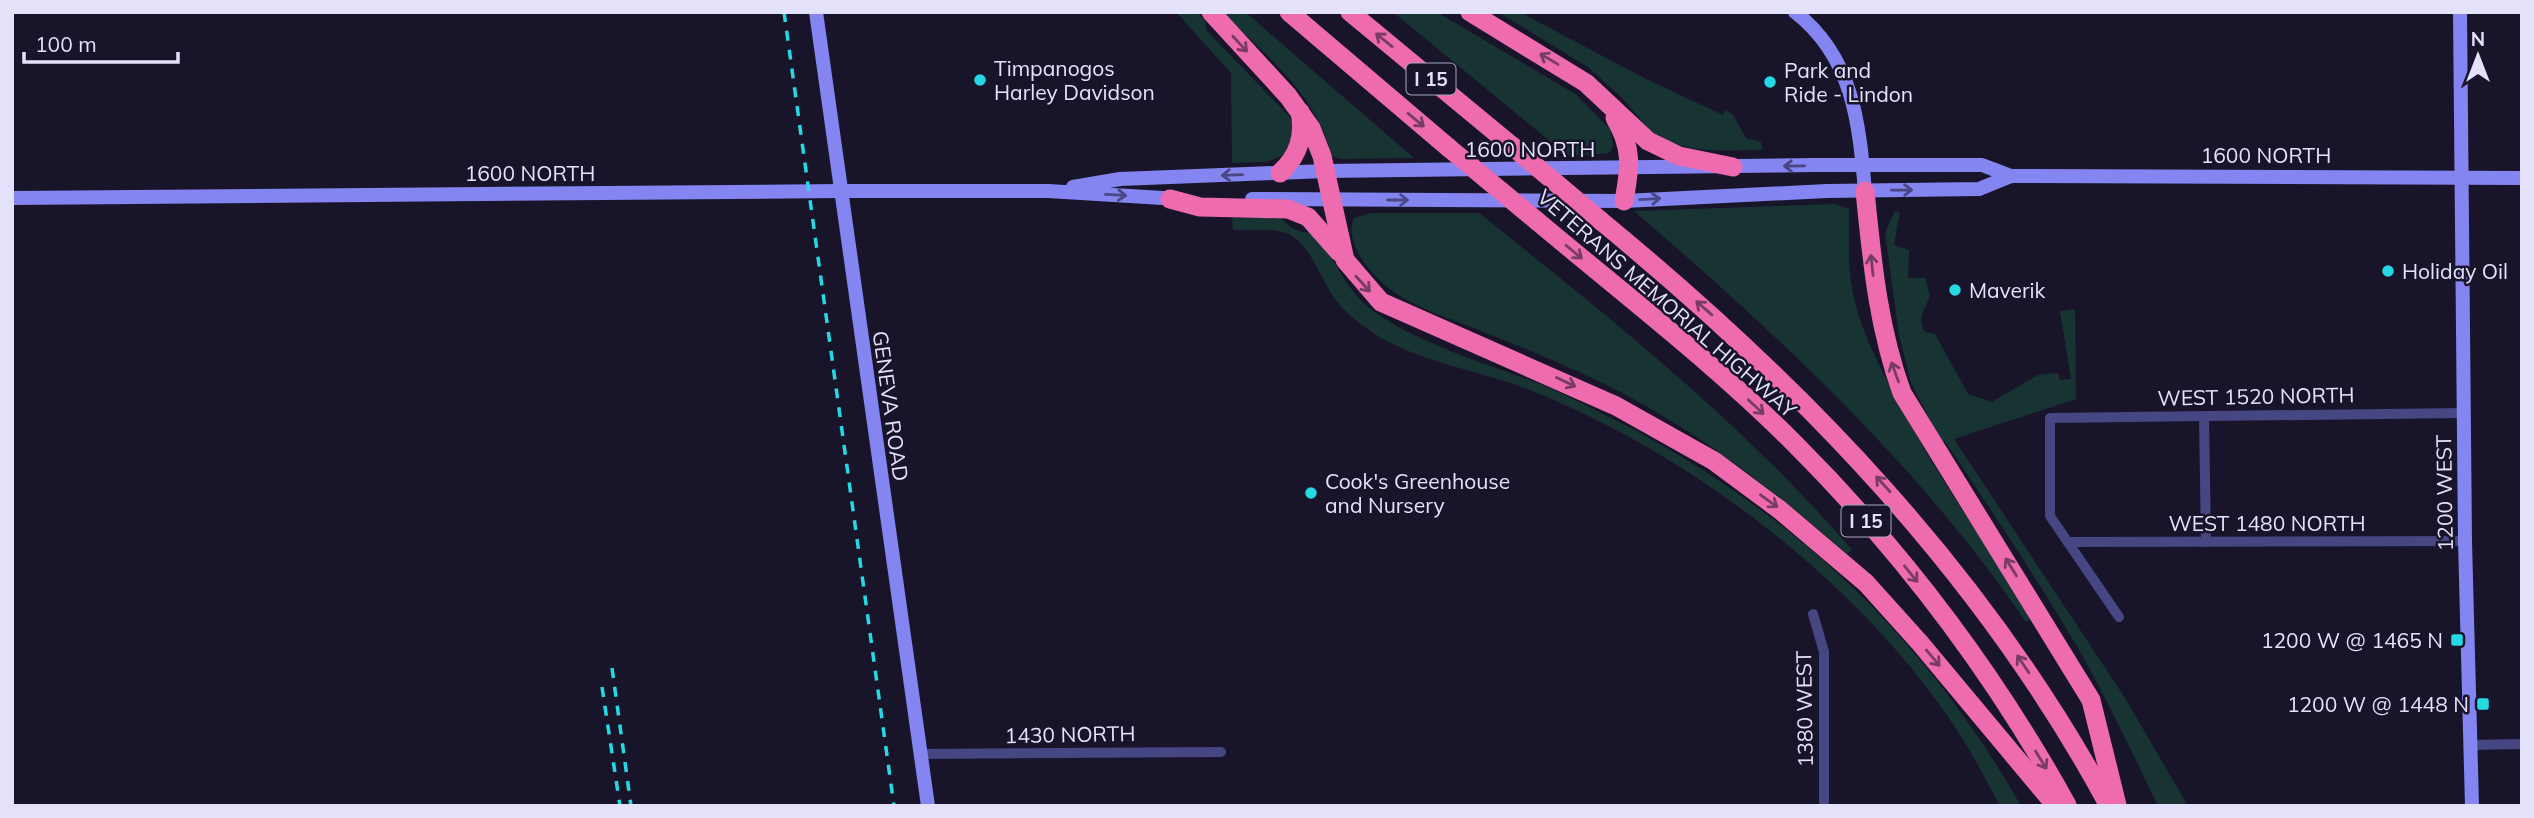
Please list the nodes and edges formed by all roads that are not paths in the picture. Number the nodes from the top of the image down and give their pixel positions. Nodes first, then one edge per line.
1 (816, 12) edge
2 (1210, 12) edge
3 (1289, 12) edge
4 (1350, 12) edge
5 (1471, 12) edge
6 (1795, 12) edge
7 (2460, 12) edge
8 (1603, 100) junction
9 (1300, 111) junction
10 (1863, 165) junction
11 (1733, 167) junction
12 (1630, 170) junction
13 (1325, 172) junction
14 (1280, 173) junction
15 (2011, 176) junction
16 (2522, 178) edge
17 (2461, 179) junction
18 (839, 191) junction
19 (1048, 191) junction
20 (1865, 191) junction
21 (12, 198) edge
22 (1170, 198) junction
23 (1330, 199) junction
24 (1624, 201) junction
25 (1345, 260) junction
26 (2463, 413) junction
27 (2204, 416) junction
28 (2465, 541) junction
29 (2068, 542) junction
30 (2206, 542) junction
31 (1813, 614) dead end
32 (2119, 617) dead end
33 (2522, 744) edge
34 (2470, 745) junction
35 (1221, 752) dead end
36 (920, 754) junction
37 (928, 806) edge
38 (1824, 806) edge
39 (2056, 806) edge
40 (2067, 806) edge
41 (2109, 806) edge
42 (2117, 806) edge
43 (2472, 806) edge

1 - 18 main road, GENEVA ROAD
2 -> 9 highway
3 -> 40 highway, VETERANS MEMORIAL HIGHWAY / I 15, bridge
41 -> 4 highway, VETERANS MEMORIAL HIGHWAY / I 15, bridge
8 -> 5 highway
6 - 10 main road
7 - 17 main road, 1200 WEST
8 - 11 highway
8 - 12 highway
9 - 13 highway
9 - 14 highway
10 -> 11 main road, 1600 NORTH
10 - 15 main road, 1600 NORTH
10 - 20 main road
11 - 12 main road, 1600 NORTH
12 - 13 main road, 1600 NORTH
12 - 24 highway
13 - 14 main road, 1600 NORTH
13 - 23 highway
14 -> 19 main road, 1600 NORTH
15 - 17 main road, 1600 NORTH
20 -> 15 main road, 1600 NORTH
16 - 17 main road, 1600 NORTH
17 - 26 main road, 1200 WEST
18 - 19 main road, 1600 NORTH
18 - 21 main road, 1600 NORTH
18 - 36 main road, GENEVA ROAD
19 -> 22 main road, 1600 NORTH
24 -> 20 main road, 1600 NORTH
42 -> 20 highway
22 - 23 main road, 1600 NORTH
22 - 25 highway
23 -> 24 main road, 1600 NORTH
23 - 25 highway
25 -> 39 highway
26 - 27 street, WEST 1520 NORTH
26 - 28 main road, 1200 WEST
27 - 29 street, WEST 1520 NORTH
27 - 30 street
28 - 30 street, WEST 1480 NORTH
28 - 34 main road, 1200 WEST
29 - 30 street, WEST 1480 NORTH
29 - 32 street
31 - 38 street, 1380 WEST
33 - 34 street
34 - 43 main road, 1200 WEST
35 - 36 street, 1430 NORTH
36 - 37 main road, GENEVA ROAD

